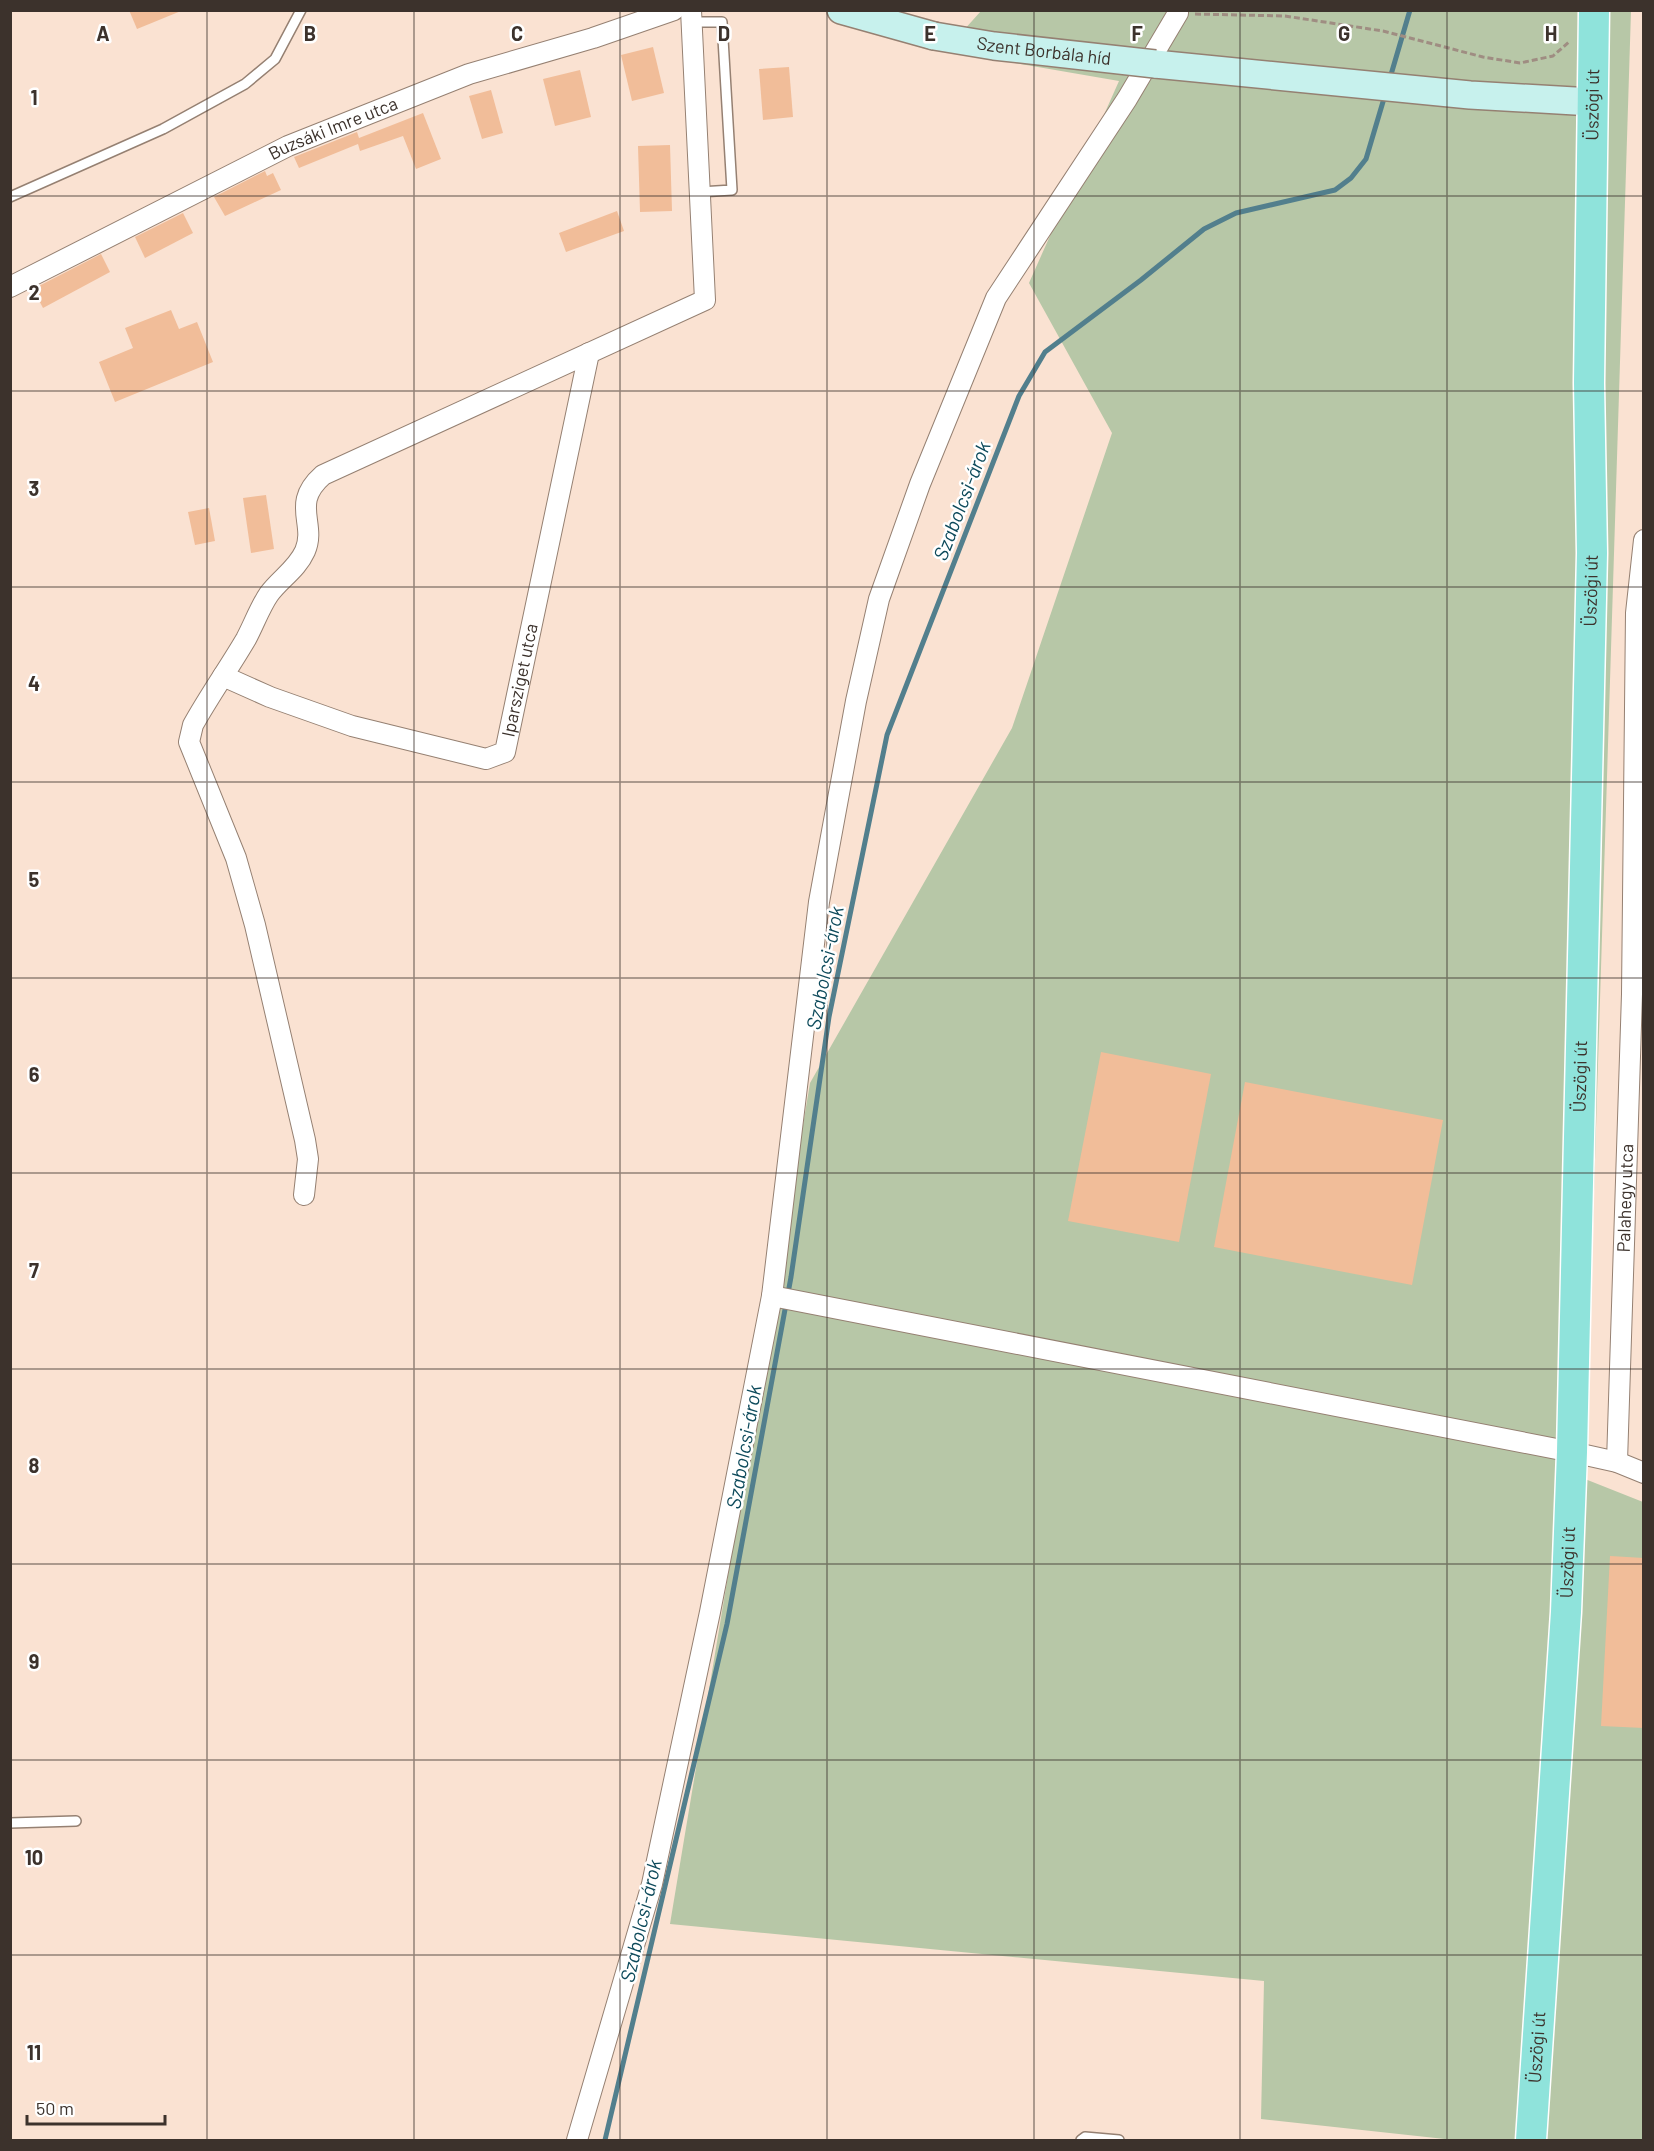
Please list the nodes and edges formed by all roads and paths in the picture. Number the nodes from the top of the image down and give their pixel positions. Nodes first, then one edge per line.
1 (301, 10) edge
2 (674, 10) edge
3 (841, 10) edge
4 (1594, 10) edge
5 (1178, 13) joint
6 (691, 16) edge
7 (1572, 39) dead end
8 (1592, 102) junction
9 (700, 192) junction
10 (10, 197) edge
11 (10, 287) edge
12 (589, 353) junction
13 (1644, 540) edge
14 (223, 676) junction
15 (1636, 1134) edge
16 (304, 1195) dead end
17 (782, 1298) junction
18 (1572, 1452) junction
19 (1617, 1462) junction
20 (1644, 1473) edge
21 (76, 1821) dead end
22 (10, 1823) edge
23 (578, 2140) edge
24 (1081, 2140) edge
25 (1119, 2140) edge
26 (1531, 2140) edge

1 - 10 lane
2 - 11 street, Buzsáki Imre utca
3 - 8 main road, Szent Borbála híd, bridge
4 - 8 main road, Üszögi út
5 - 7 path
5 - 17 street
6 - 9 street
6 - 9 lane
8 - 18 main road, Üszögi út
9 - 12 street
12 - 14 street
12 - 14 street, Iparsziget utca
13 - 15 street, Palahegy utca
14 - 16 street
15 - 19 street, Palahegy utca
17 - 18 street
17 - 23 street
18 - 19 street
18 - 26 main road, Üszögi út
19 - 20 street
21 - 22 lane
24 - 25 lane

